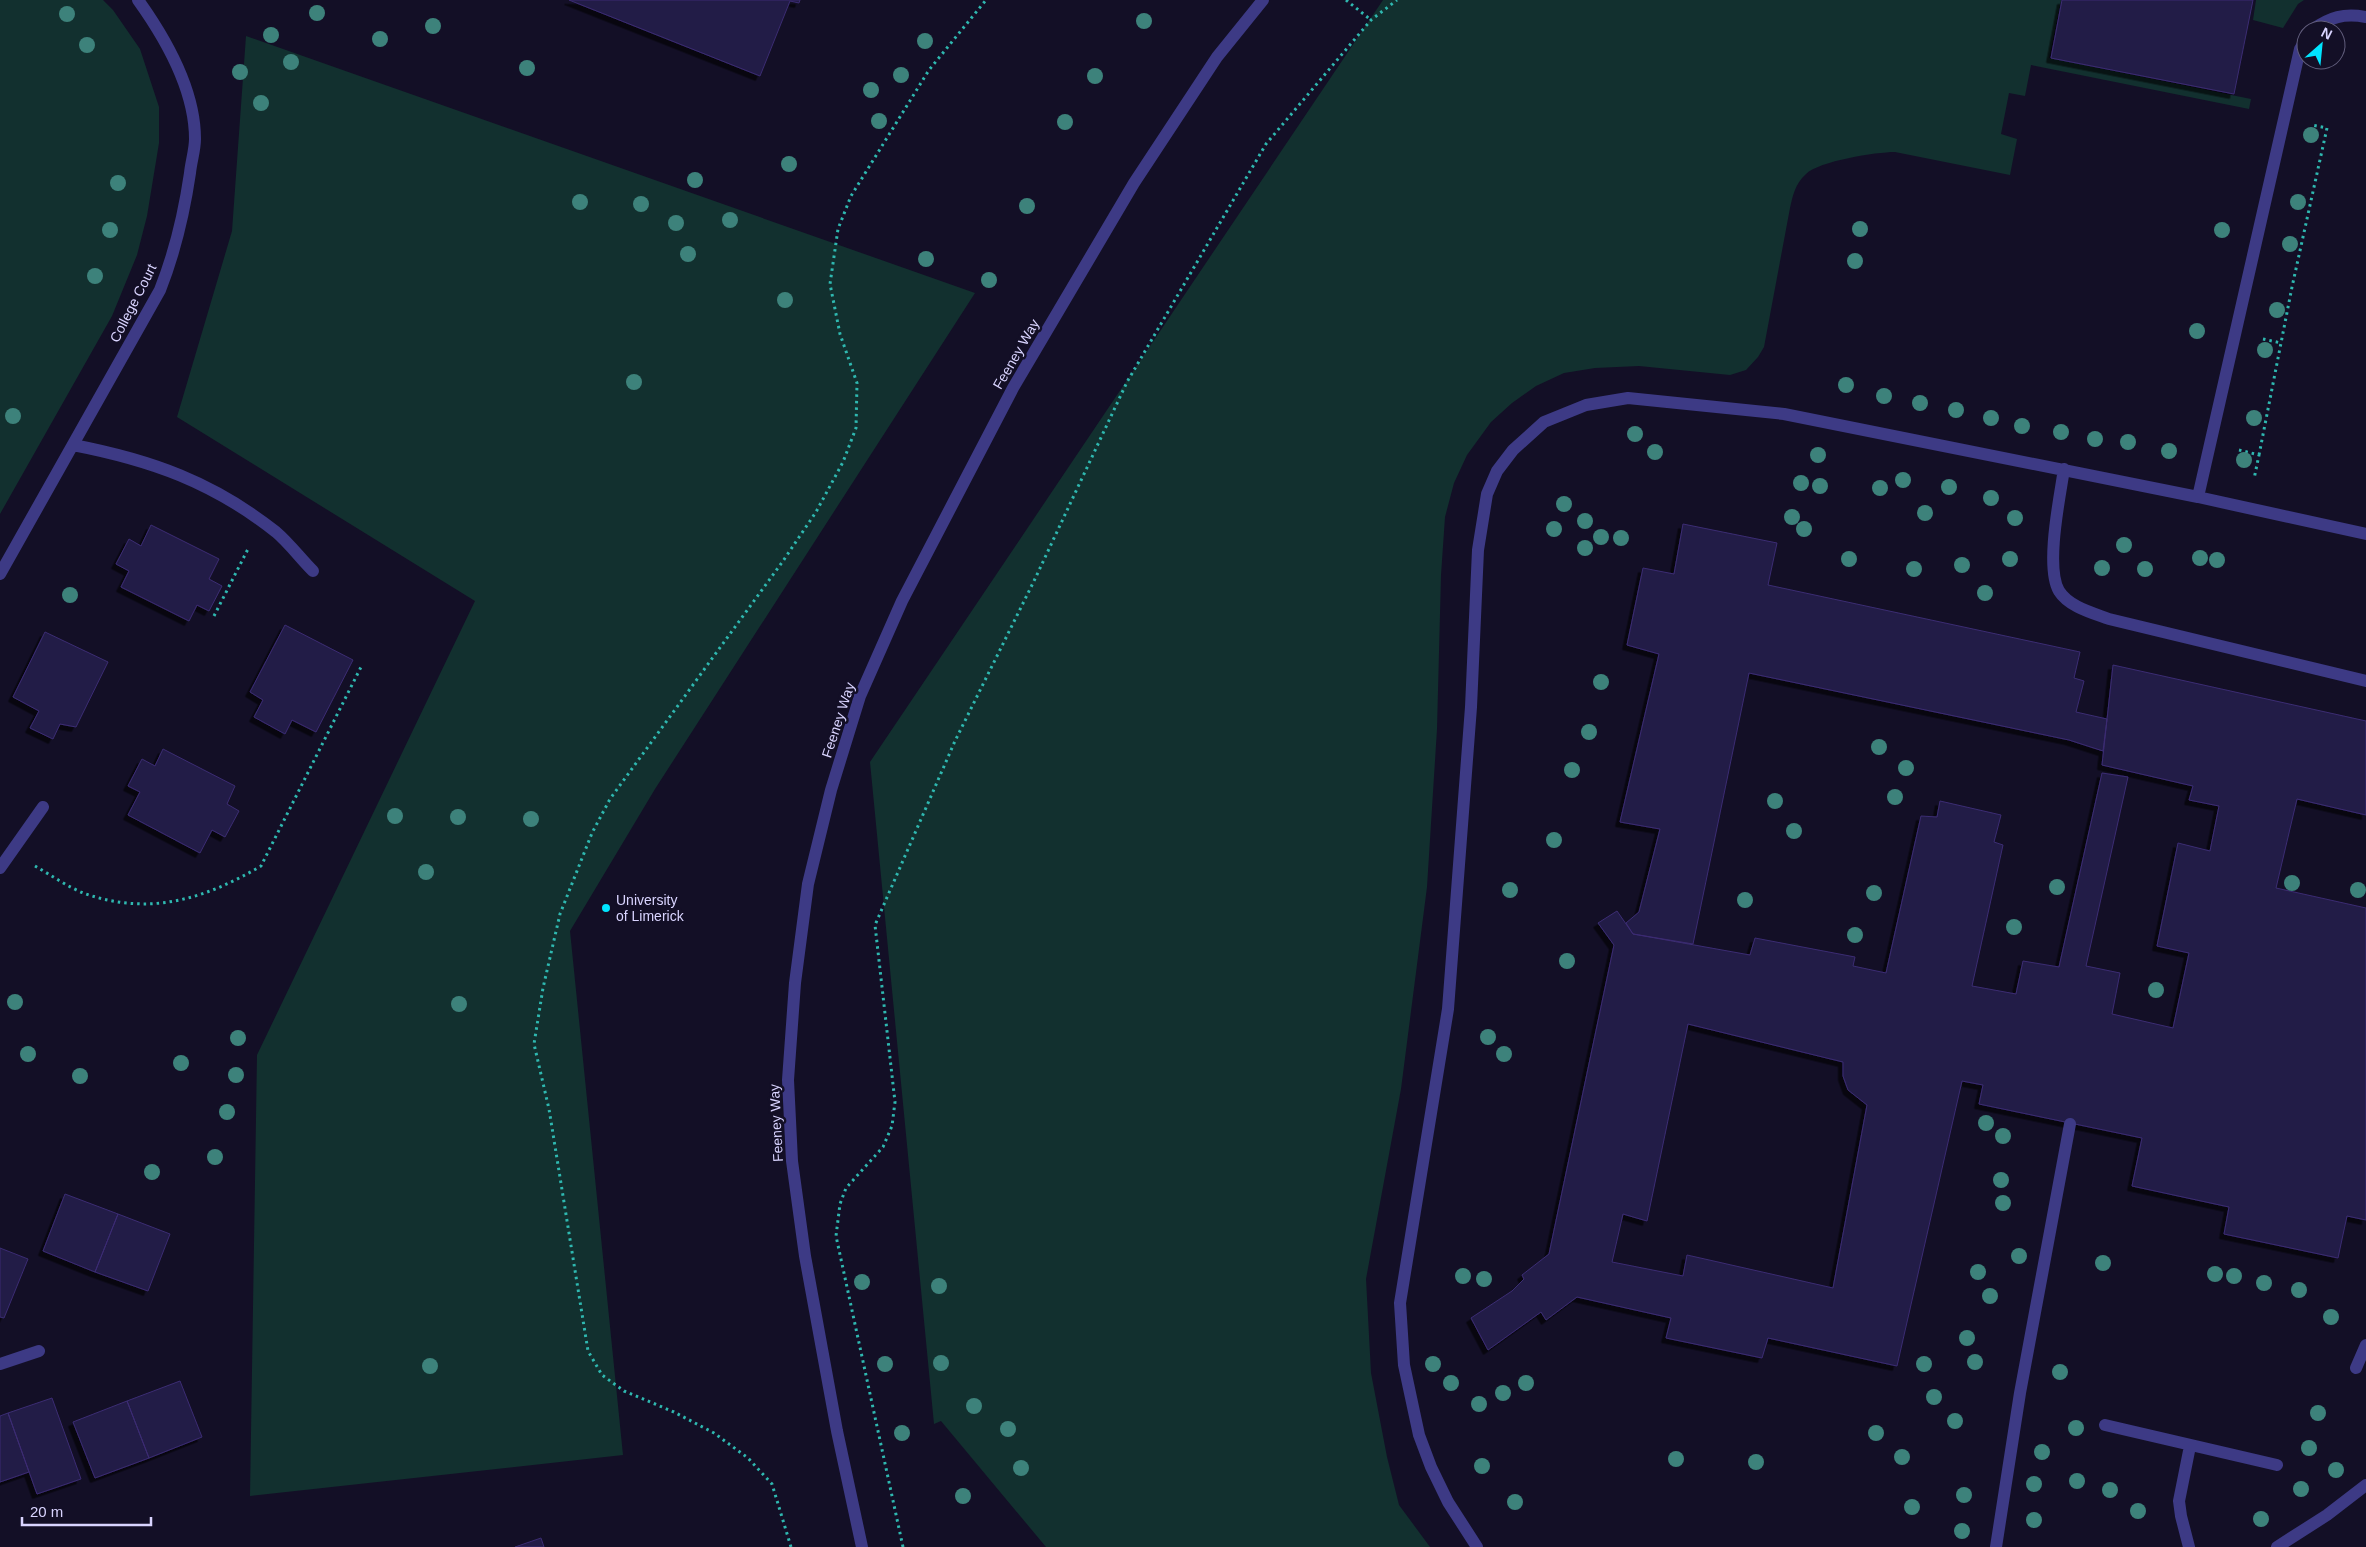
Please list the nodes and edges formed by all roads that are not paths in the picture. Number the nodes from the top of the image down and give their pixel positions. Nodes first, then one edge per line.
1 (138, 0) edge
2 (1263, 0) edge
3 (2366, 17) edge
4 (2327, 20) edge
5 (2296, 67) edge
6 (73, 445) junction
7 (2064, 469) junction
8 (2198, 497) junction
9 (2366, 534) edge
10 (313, 571) dead end
11 (0, 574) edge
12 (2366, 681) edge
13 (43, 807) dead end
14 (0, 868) edge
15 (2070, 1124) dead end
16 (2366, 1345) edge
17 (39, 1351) dead end
18 (0, 1364) edge
19 (2356, 1368) dead end
20 (2105, 1426) dead end
21 (2190, 1446) junction
22 (2277, 1465) dead end
23 (2366, 1485) edge
24 (862, 1547) edge
25 (1477, 1547) edge
26 (1996, 1547) edge
27 (2189, 1547) edge
28 (2277, 1547) edge

1 - 6 street, College Court
2 - 24 street, Feeney Way
3 - 4 street
5 - 8 street
6 - 10 street
6 - 11 street, College Court
7 - 8 street
7 - 12 street
7 - 25 street
8 - 9 street
13 - 14 street
15 - 26 street
16 - 19 street
17 - 18 street
20 - 21 street
21 - 22 street
21 - 27 street
23 - 28 street

